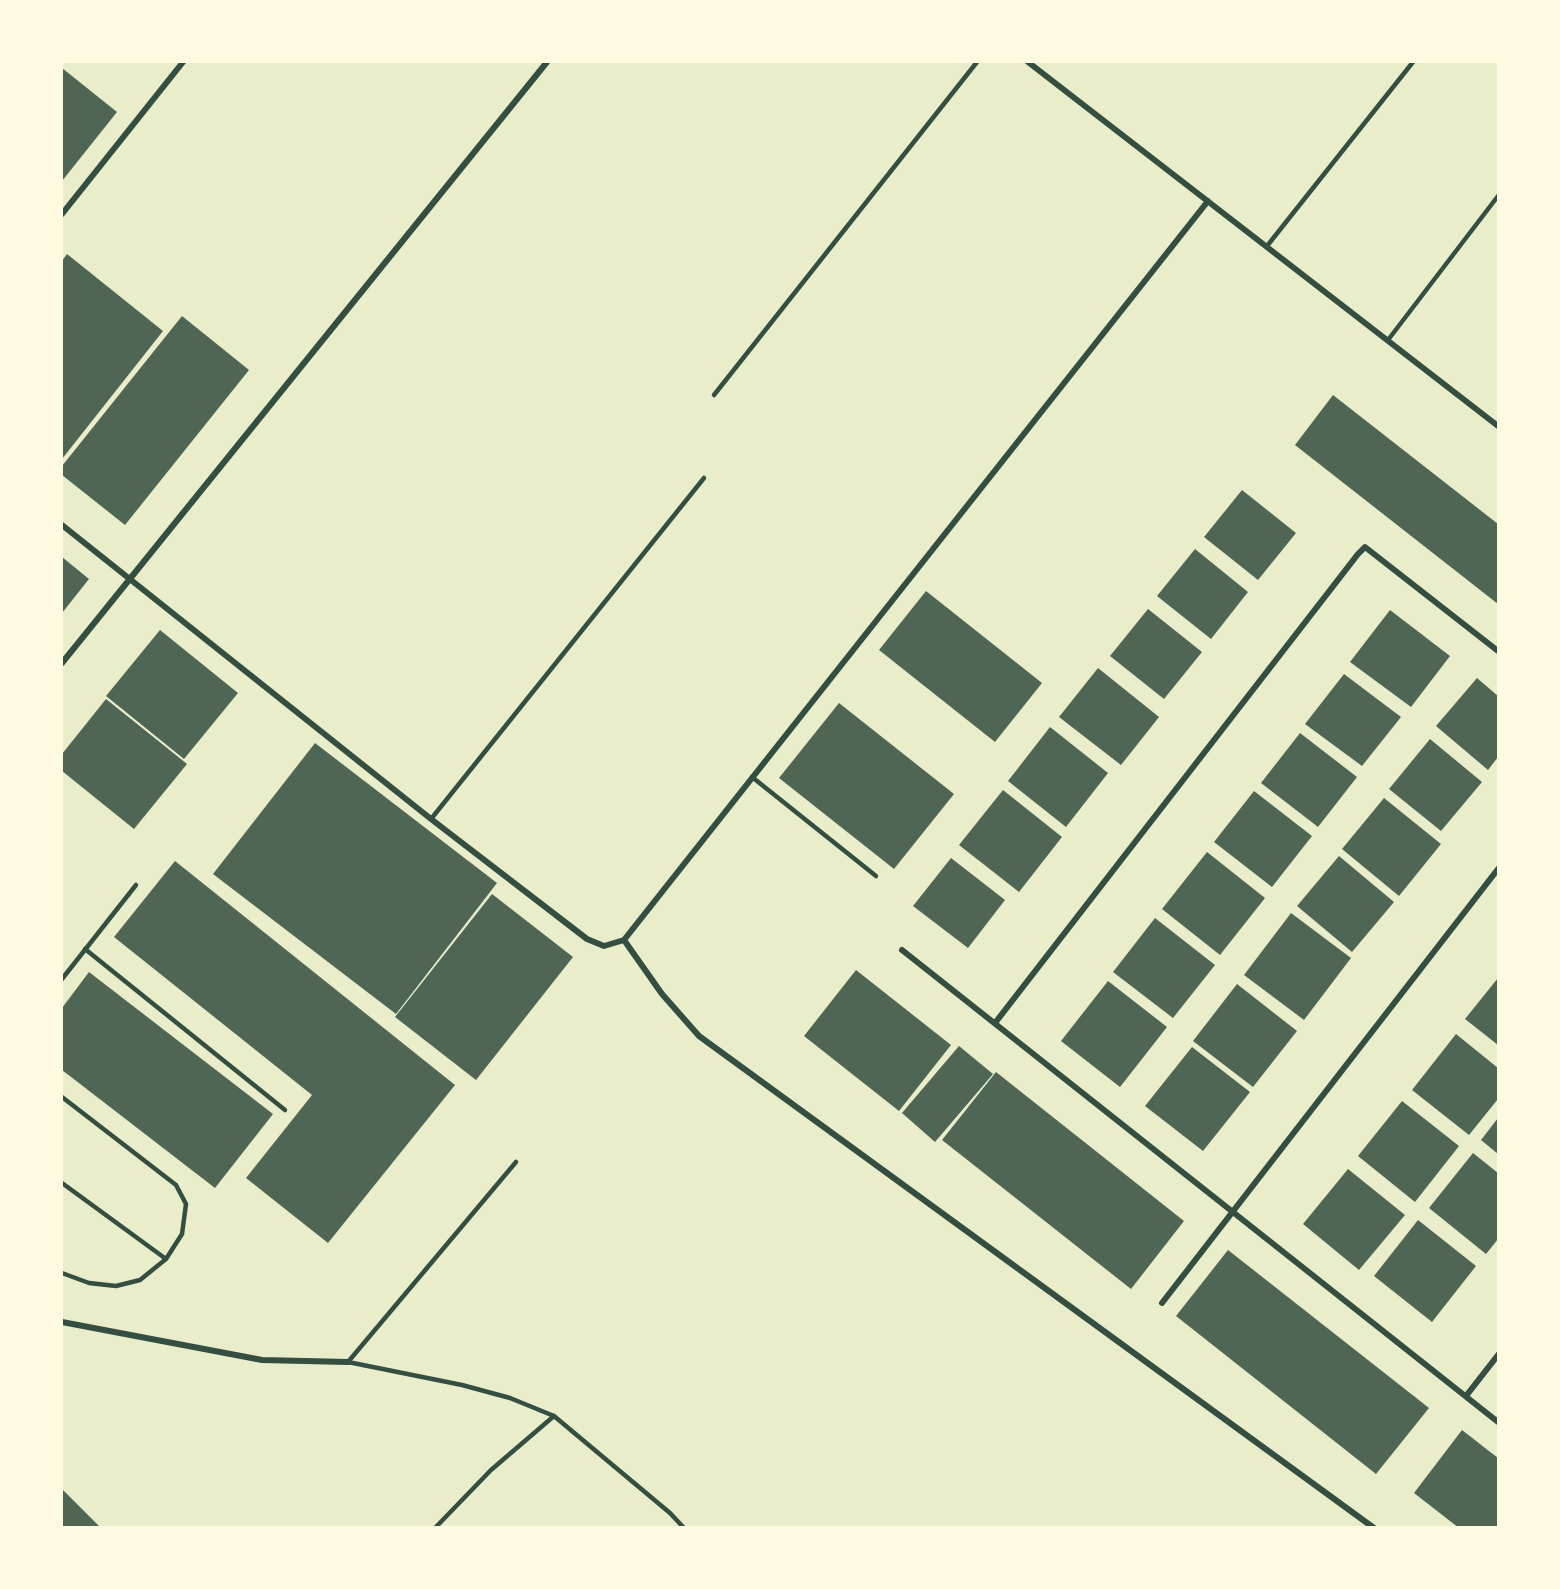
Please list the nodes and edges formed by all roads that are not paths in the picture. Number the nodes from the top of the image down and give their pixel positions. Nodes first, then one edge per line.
1 (183, 62) edge
2 (547, 62) edge
3 (977, 62) edge
4 (1028, 62) edge
5 (1413, 62) edge
6 (1498, 196) edge
7 (1208, 201) junction
8 (62, 214) edge
9 (1268, 246) junction
10 (1388, 340) junction
11 (714, 395) dead end
12 (1498, 426) edge
13 (704, 478) dead end
14 (62, 525) edge
15 (129, 579) junction
16 (1498, 651) edge
17 (62, 663) edge
18 (752, 777) junction
19 (431, 819) junction
20 (1498, 869) edge
21 (876, 876) dead end
22 (136, 885) dead end
23 (624, 940) junction
24 (85, 949) junction
25 (903, 950) dead end
26 (62, 979) edge
27 (995, 1023) junction
28 (62, 1096) edge
29 (285, 1110) dead end
30 (516, 1162) dead end
31 (62, 1183) edge
32 (1233, 1211) junction
33 (166, 1259) junction
34 (62, 1273) edge
35 (1162, 1304) dead end
36 (62, 1322) edge
37 (1498, 1355) edge
38 (348, 1362) junction
39 (1466, 1396) junction
40 (554, 1416) junction
41 (1498, 1422) edge
42 (435, 1527) edge
43 (684, 1527) edge
44 (1374, 1527) edge

1 - 8 street
2 - 15 street
3 - 11 lane
4 - 7 street
5 - 9 lane
6 - 10 lane
7 - 9 street
7 - 18 street
9 - 10 street
10 - 12 street
13 - 19 lane
14 - 15 street
15 - 17 street
15 - 19 street
16 - 27 street
18 - 21 lane
18 - 23 street
19 - 23 street
20 - 32 street
22 - 24 lane
23 - 44 street
24 - 26 lane
24 - 29 lane
25 - 27 street
27 - 32 street
28 - 33 lane
30 - 38 lane
31 - 33 lane
32 - 35 street
32 - 39 street
33 - 34 lane
36 - 38 street
37 - 39 street
38 - 40 lane
39 - 41 street
40 - 42 lane
40 - 43 lane

